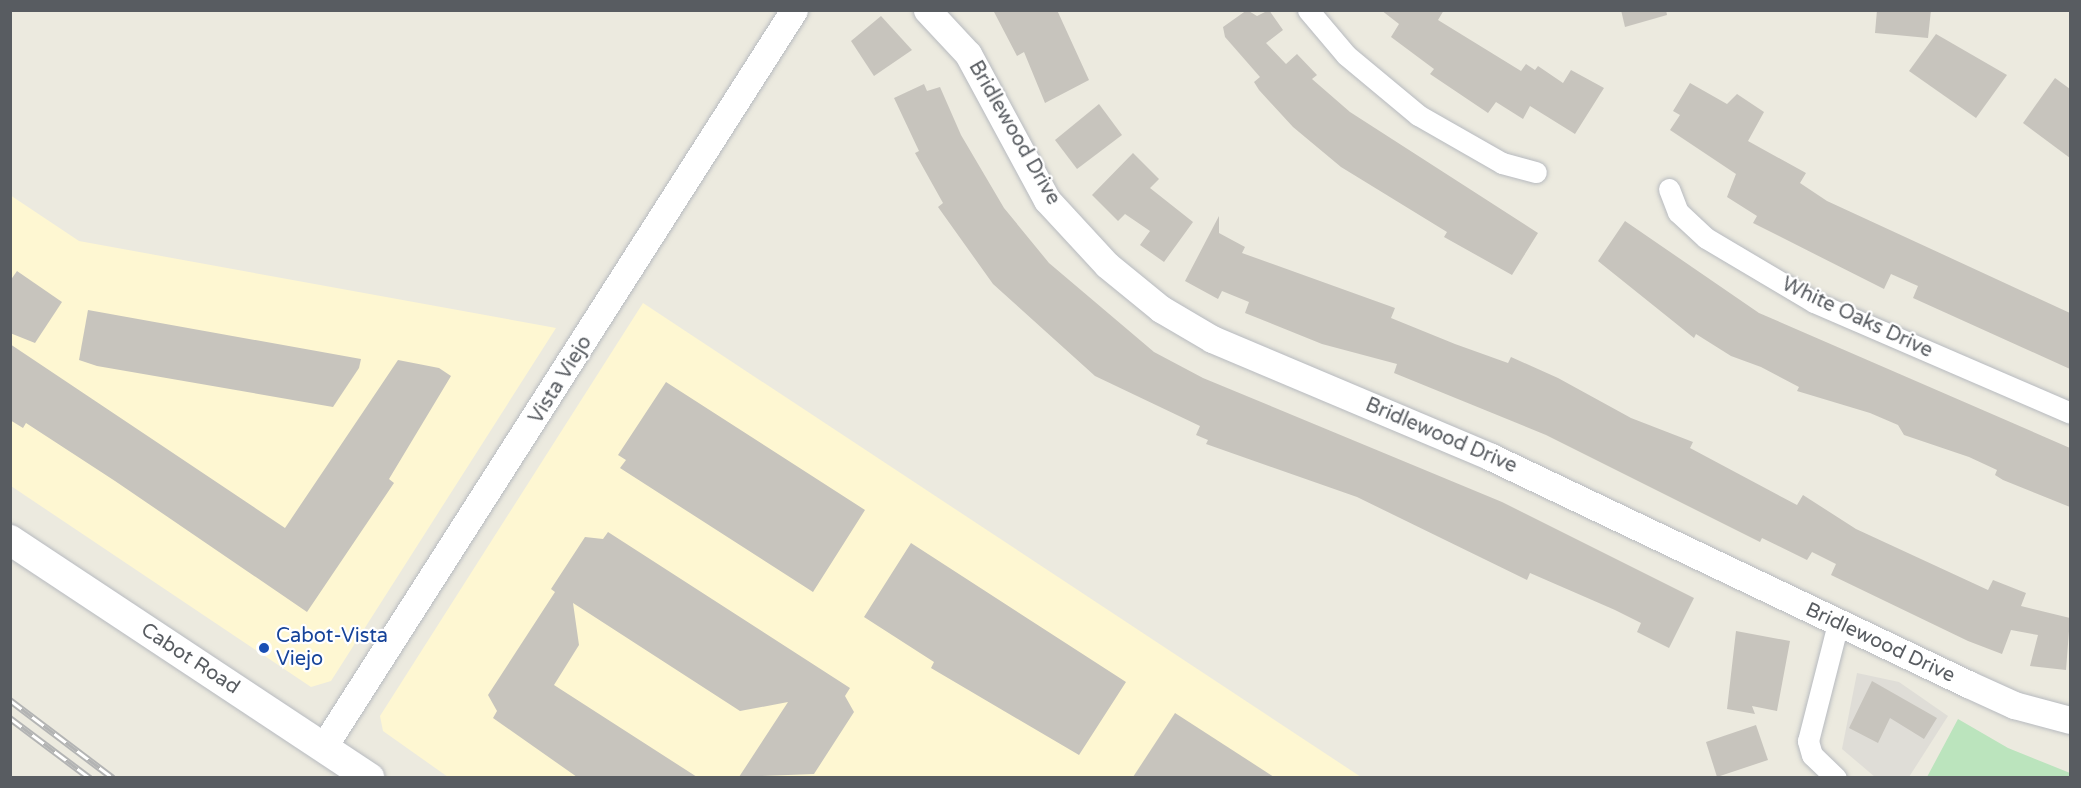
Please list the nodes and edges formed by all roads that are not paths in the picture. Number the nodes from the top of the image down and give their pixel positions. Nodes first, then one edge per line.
1 (794, 10) edge
2 (927, 10) edge
3 (1308, 10) edge
4 (1536, 172) dead end
5 (1669, 189) dead end
6 (2070, 412) edge
7 (10, 540) edge
8 (1838, 623) junction
9 (2070, 720) edge
10 (324, 746) junction
11 (369, 777) edge
12 (1836, 777) edge

1 - 10 street, Vista Viejo
2 - 8 street, Bridlewood Drive
3 - 4 street
5 - 6 street, White Oaks Drive
7 - 10 main road, Cabot Road
8 - 9 street, Bridlewood Drive
8 - 12 street
10 - 11 main road, Cabot Road

